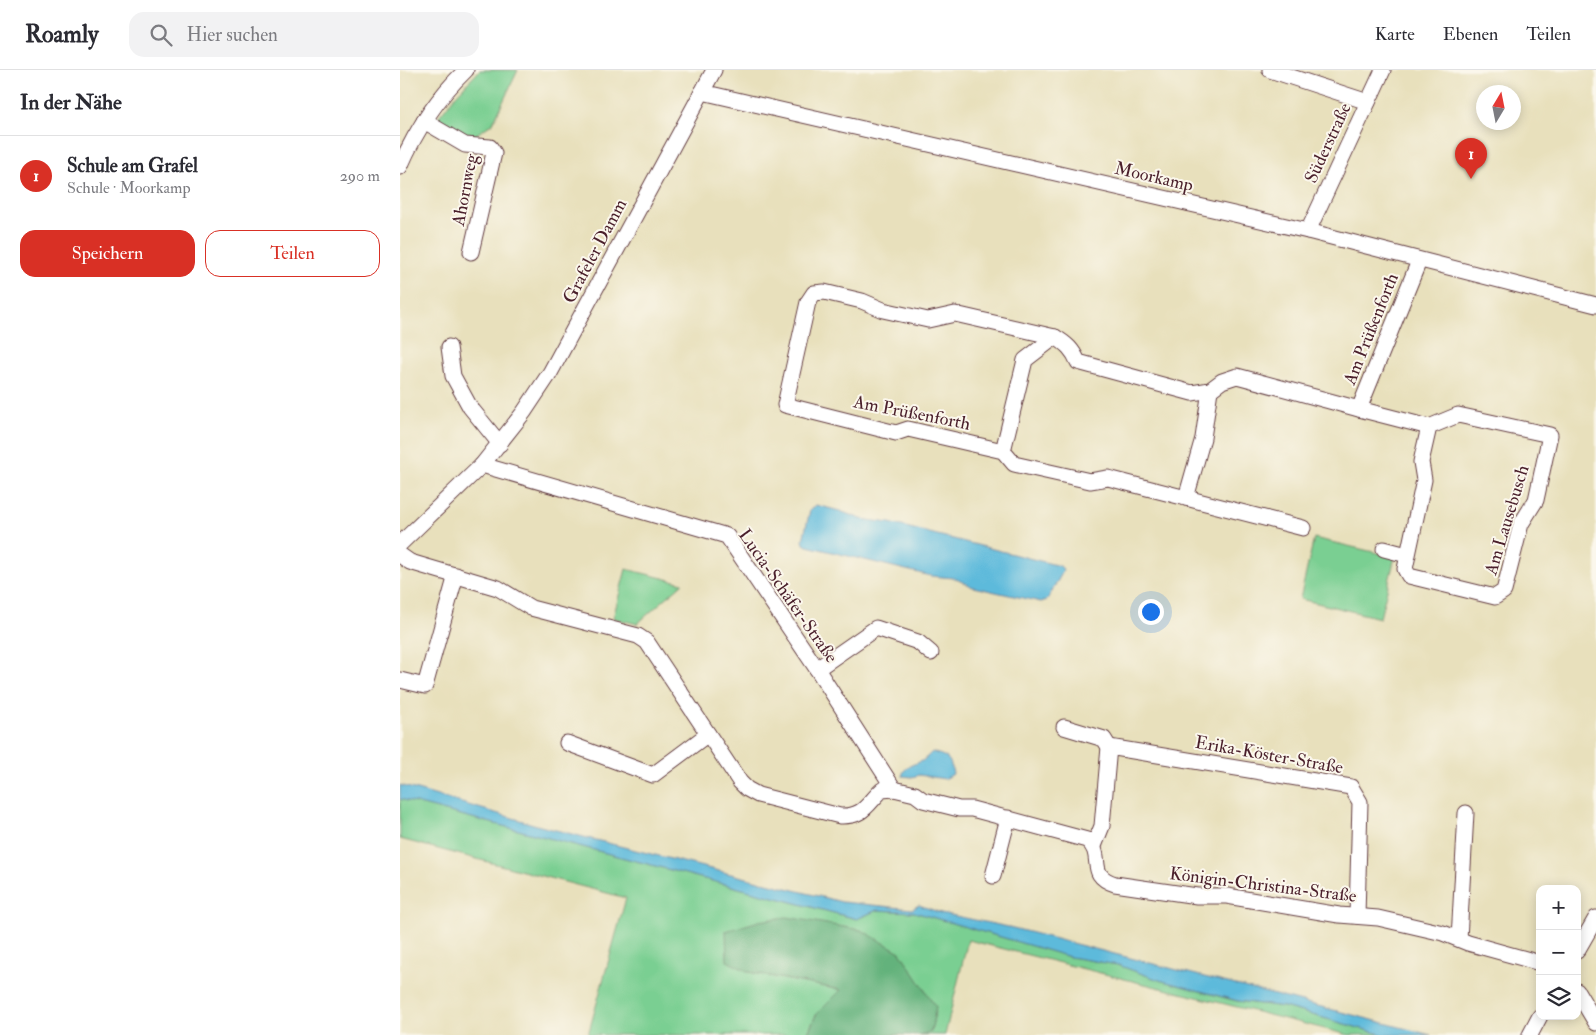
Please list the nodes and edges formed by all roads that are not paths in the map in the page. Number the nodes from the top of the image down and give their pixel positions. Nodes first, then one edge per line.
1 (466, 70) edge
2 (714, 70) edge
3 (1270, 70) edge
4 (1383, 70) edge
5 (702, 92) junction
6 (1368, 102) junction
7 (424, 121) junction
8 (400, 167) edge
9 (1308, 231) junction
10 (471, 252) dead end
11 (1419, 260) junction
12 (1596, 305) edge
13 (1055, 337) junction
14 (448, 347) dead end
15 (1210, 390) junction
16 (1359, 409) junction
17 (1429, 427) junction
18 (500, 444) junction
19 (1003, 451) junction
20 (482, 465) junction
21 (1186, 498) junction
22 (1303, 528) dead end
23 (400, 544) edge
24 (1384, 549) dead end
25 (400, 555) edge
26 (1407, 555) junction
27 (456, 575) junction
28 (931, 653) dead end
29 (818, 669) junction
30 (400, 680) edge
31 (1064, 727) dead end
32 (708, 734) junction
33 (567, 743) dead end
34 (1109, 747) junction
35 (894, 789) junction
36 (1466, 813) dead end
37 (1008, 818) junction
38 (1094, 846) junction
39 (993, 876) dead end
40 (1357, 916) junction
41 (1596, 918) edge
42 (1459, 939) junction
43 (1581, 944) edge
44 (1536, 962) edge
45 (1581, 998) edge
46 (1538, 1020) edge
47 (1596, 1023) edge
48 (1530, 1035) edge

1 - 7 street
2 - 5 street, Grafeler Damm
3 - 6 street
4 - 6 street, Süderstraße
5 - 9 street, Moorkamp
5 - 18 street, Grafeler Damm
6 - 9 street, Süderstraße
7 - 8 street
7 - 10 street, Ahornweg
9 - 11 street, Moorkamp
11 - 12 street, Moorkamp
11 - 16 street, Am Prüßenforth
13 - 15 street, Am Prüßenforth
13 - 19 street
13 - 19 street, Am Prüßenforth
14 - 18 street
15 - 16 street, Am Prüßenforth
15 - 21 street
16 - 17 street
17 - 26 street, Am Lausebusch
17 - 26 street, Am Lausebusch
18 - 20 street, Grafeler Damm
19 - 21 street, Am Prüßenforth
20 - 23 street, Grafeler Damm
20 - 29 street, Lucia-Schäfer-Straße
21 - 22 street, Am Prüßenforth
24 - 26 street
25 - 27 street
27 - 30 street
27 - 32 street
28 - 29 street
29 - 35 street, Lucia-Schäfer-Straße
31 - 34 street, Erika-Köster-Straße
32 - 33 street
32 - 35 street
34 - 38 street
34 - 40 street, Erika-Köster-Straße
35 - 37 street
36 - 42 street
37 - 38 street
37 - 39 street
38 - 40 street, Königin-Christina-Straße
40 - 42 street, Königin-Christina-Straße
41 - 43 street
42 - 44 street, Königin-Christina-Straße
45 - 47 street
46 - 48 street

